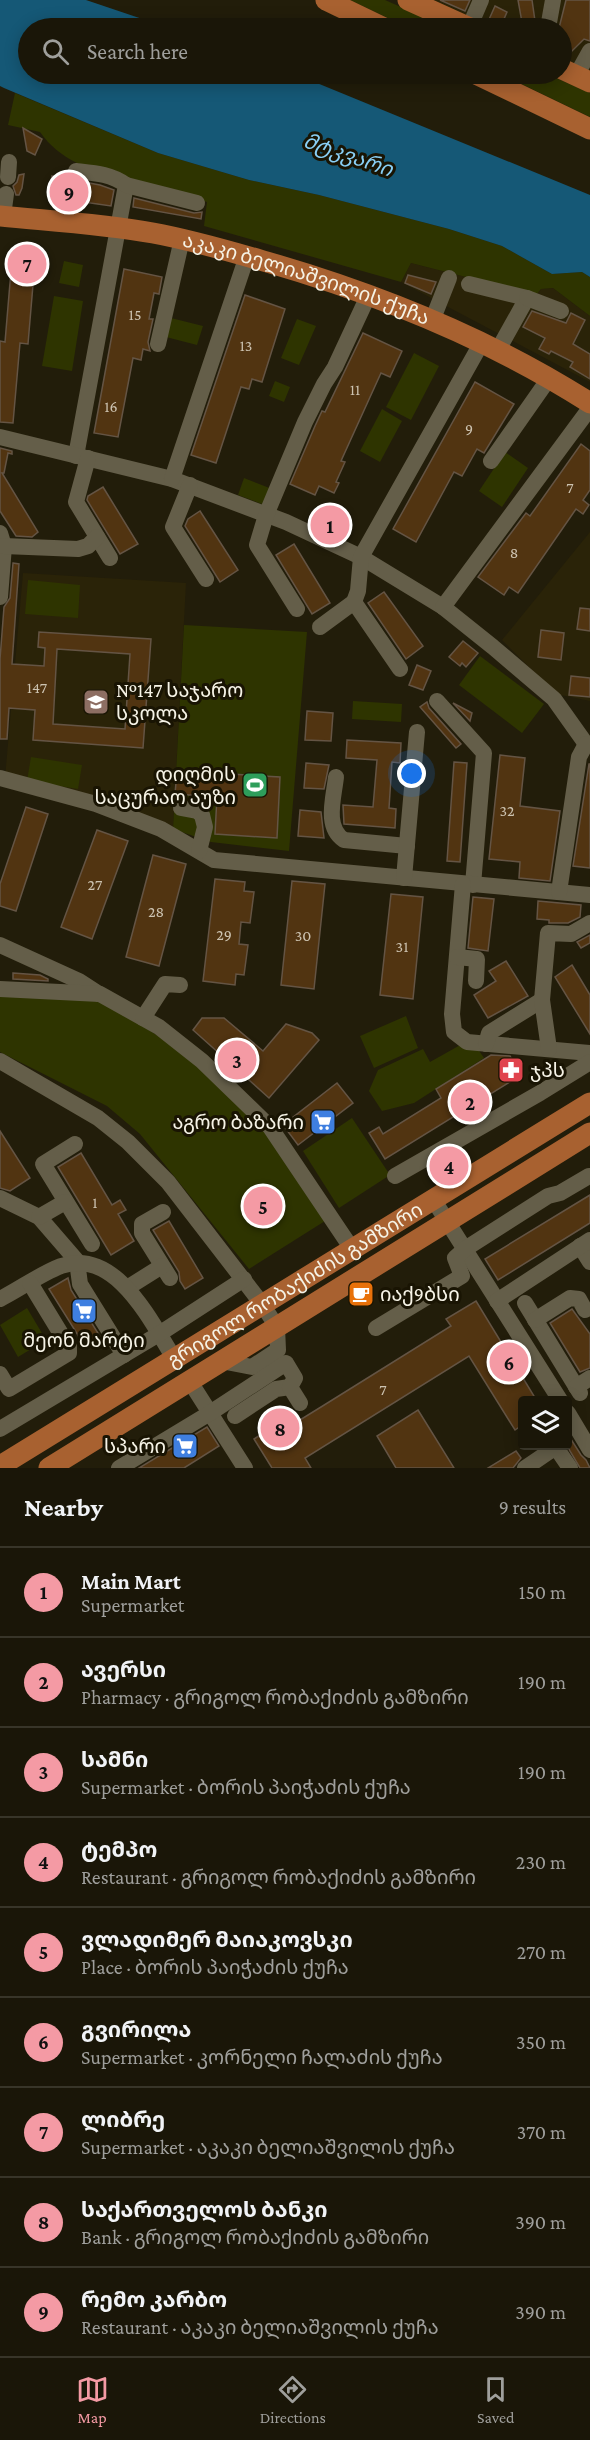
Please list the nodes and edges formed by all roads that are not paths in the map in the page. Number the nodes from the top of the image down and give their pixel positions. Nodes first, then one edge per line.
1 (326, 0) edge
2 (408, 0) edge
3 (481, 0) edge
4 (553, 0) edge
5 (437, 7) edge
6 (363, 18) edge
7 (454, 18) edge
8 (474, 18) edge
9 (550, 18) edge
10 (590, 51) edge
11 (576, 76) edge
12 (497, 84) edge
13 (590, 129) edge
14 (76, 171) dead end
15 (7, 177) dead end
16 (126, 185) junction
17 (197, 203) dead end
18 (2, 216) edge
19 (117, 228) junction
20 (182, 239) junction
21 (247, 256) junction
22 (449, 278) dead end
23 (469, 284) dead end
24 (369, 294) junction
25 (527, 298) junction
26 (561, 310) dead end
27 (432, 321) junction
28 (158, 345) dead end
29 (490, 346) junction
30 (550, 377) junction
31 (590, 403) edge
32 (590, 408) edge
33 (0, 437) edge
34 (82, 457) junction
35 (491, 461) dead end
36 (172, 480) junction
37 (190, 485) junction
38 (266, 515) junction
39 (97, 537) junction
40 (2, 547) edge
41 (361, 557) junction
42 (110, 558) dead end
43 (206, 579) dead end
44 (0, 597) edge
45 (354, 602) junction
46 (442, 607) junction
47 (297, 609) dead end
48 (320, 627) dead end
49 (400, 669) dead end
50 (437, 701) dead end
51 (417, 732) dead end
52 (588, 744) edge
53 (336, 777) dead end
54 (0, 778) edge
55 (181, 808) dead end
56 (407, 846) junction
57 (200, 851) junction
58 (404, 878) junction
59 (468, 884) junction
60 (559, 892) junction
61 (590, 895) edge
62 (590, 923) edge
63 (0, 945) edge
64 (457, 957) junction
65 (476, 981) dead end
66 (180, 985) dead end
67 (0, 989) edge
68 (100, 994) junction
69 (542, 1000) junction
70 (143, 1018) junction
71 (486, 1044) junction
72 (549, 1049) junction
73 (590, 1053) edge
74 (0, 1061) edge
75 (590, 1062) edge
76 (590, 1103) edge
77 (590, 1133) edge
78 (75, 1144) dead end
79 (395, 1176) dead end
80 (589, 1176) edge
81 (0, 1198) edge
82 (433, 1198) junction
83 (65, 1202) junction
84 (163, 1212) dead end
85 (39, 1217) junction
86 (447, 1222) junction
87 (585, 1243) edge
88 (92, 1244) dead end
89 (352, 1249) junction
90 (465, 1249) junction
91 (78, 1262) junction
92 (590, 1262) edge
93 (244, 1279) junction
94 (30, 1283) junction
95 (127, 1288) junction
96 (0, 1299) edge
97 (497, 1301) junction
98 (525, 1303) dead end
99 (262, 1304) junction
100 (585, 1310) dead end
101 (535, 1320) junction
102 (277, 1327) junction
103 (376, 1328) dead end
104 (159, 1334) junction
105 (124, 1355) junction
106 (174, 1358) junction
107 (0, 1374) edge
108 (189, 1380) junction
109 (290, 1387) junction
110 (580, 1392) edge
111 (557, 1396) edge
112 (300, 1403) dead end
113 (210, 1413) junction
114 (235, 1416) dead end
115 (572, 1421) edge
116 (0, 1429) edge
117 (548, 1450) edge
118 (558, 1450) edge
119 (590, 1450) edge
120 (0, 1466) edge
121 (49, 1468) edge
122 (119, 1468) edge
123 (244, 1468) edge
124 (525, 1468) edge
125 (570, 1468) edge

1 - 6 main road
2 - 5 main road
3 - 8 street
4 - 9 street
5 - 7 main road
10 - 11 street
12 - 13 main road
14 - 16 street
15 - 18 street
16 - 17 street
16 - 19 street
18 - 19 main road, აკაკი ბელიაშვილის ქუჩა
19 - 20 main road, აკაკი ბელიაშვილის ქუჩა
19 - 34 street
20 - 21 main road, აკაკი ბელიაშვილის ქუჩა
20 - 28 street
21 - 24 main road, აკაკი ბელიაშვილის ქუჩა
21 - 36 street
22 - 27 street
23 - 25 street
24 - 27 main road, აკაკი ბელიაშვილის ქუჩა
24 - 38 street
25 - 26 street
25 - 29 street
27 - 29 main road, აკაკი ბელიაშვილის ქუჩა
29 - 30 main road, აკაკი ბელიაშვილის ქუჩა
29 - 41 street
30 - 31 main road, აკაკი ბელიაშვილის ქუჩა
30 - 35 street
32 - 46 street
33 - 34 street
34 - 36 street
34 - 39 street
36 - 37 street
37 - 38 street
37 - 43 street
38 - 41 street
38 - 47 street
39 - 40 street
39 - 42 street
40 - 44 street
41 - 45 street
41 - 46 street
45 - 48 street
45 - 49 street
46 - 52 street
50 - 59 street
51 - 56 street
52 - 60 street
53 - 56 street
54 - 57 street
55 - 57 street
56 - 58 street
57 - 58 street
58 - 59 street
59 - 60 street
59 - 64 street
60 - 61 street
62 - 69 street
63 - 68 street
64 - 65 street
64 - 71 street
66 - 70 street
67 - 68 street
68 - 70 street
69 - 71 street
69 - 72 street
70 - 89 street
71 - 72 street
72 - 73 street
74 - 93 street
75 - 79 street
76 - 82 main road, გრიგოლ რობაქიძის გამზირი
77 - 86 main road, გრიგოლ რობაქიძის გამზირი
78 - 83 street
80 - 90 street
81 - 85 street
82 - 86 street
82 - 89 main road, გრიგოლ რობაქიძის გამზირი
83 - 85 street
83 - 88 street
84 - 95 street
85 - 91 street
86 - 90 street
86 - 102 main road, გრიგოლ რობაქიძის გამზირი
87 - 92 street
87 - 97 street
89 - 99 main road, გრიგოლ რობაქიძის გამზირი
90 - 97 street
90 - 103 street
91 - 94 street
91 - 95 street
91 - 105 street
93 - 99 street
93 - 104 street
94 - 96 street
94 - 107 street
95 - 104 street
97 - 111 street
98 - 101 street
99 - 102 street
99 - 106 main road, გრიგოლ რობაქიძის გამზირი
100 - 101 street
101 - 110 street
102 - 108 main road, გრიგოლ რობაქიძის გამზირი
104 - 105 street
104 - 106 street
105 - 116 street
106 - 120 main road, გრიგოლ რობაქიძის გამზირი
108 - 113 street
108 - 121 main road, გრიგოლ რობაქიძის გამზირი
109 - 112 street
109 - 113 street
109 - 114 street
113 - 122 street
113 - 123 street
115 - 119 street
117 - 124 street
118 - 125 street

